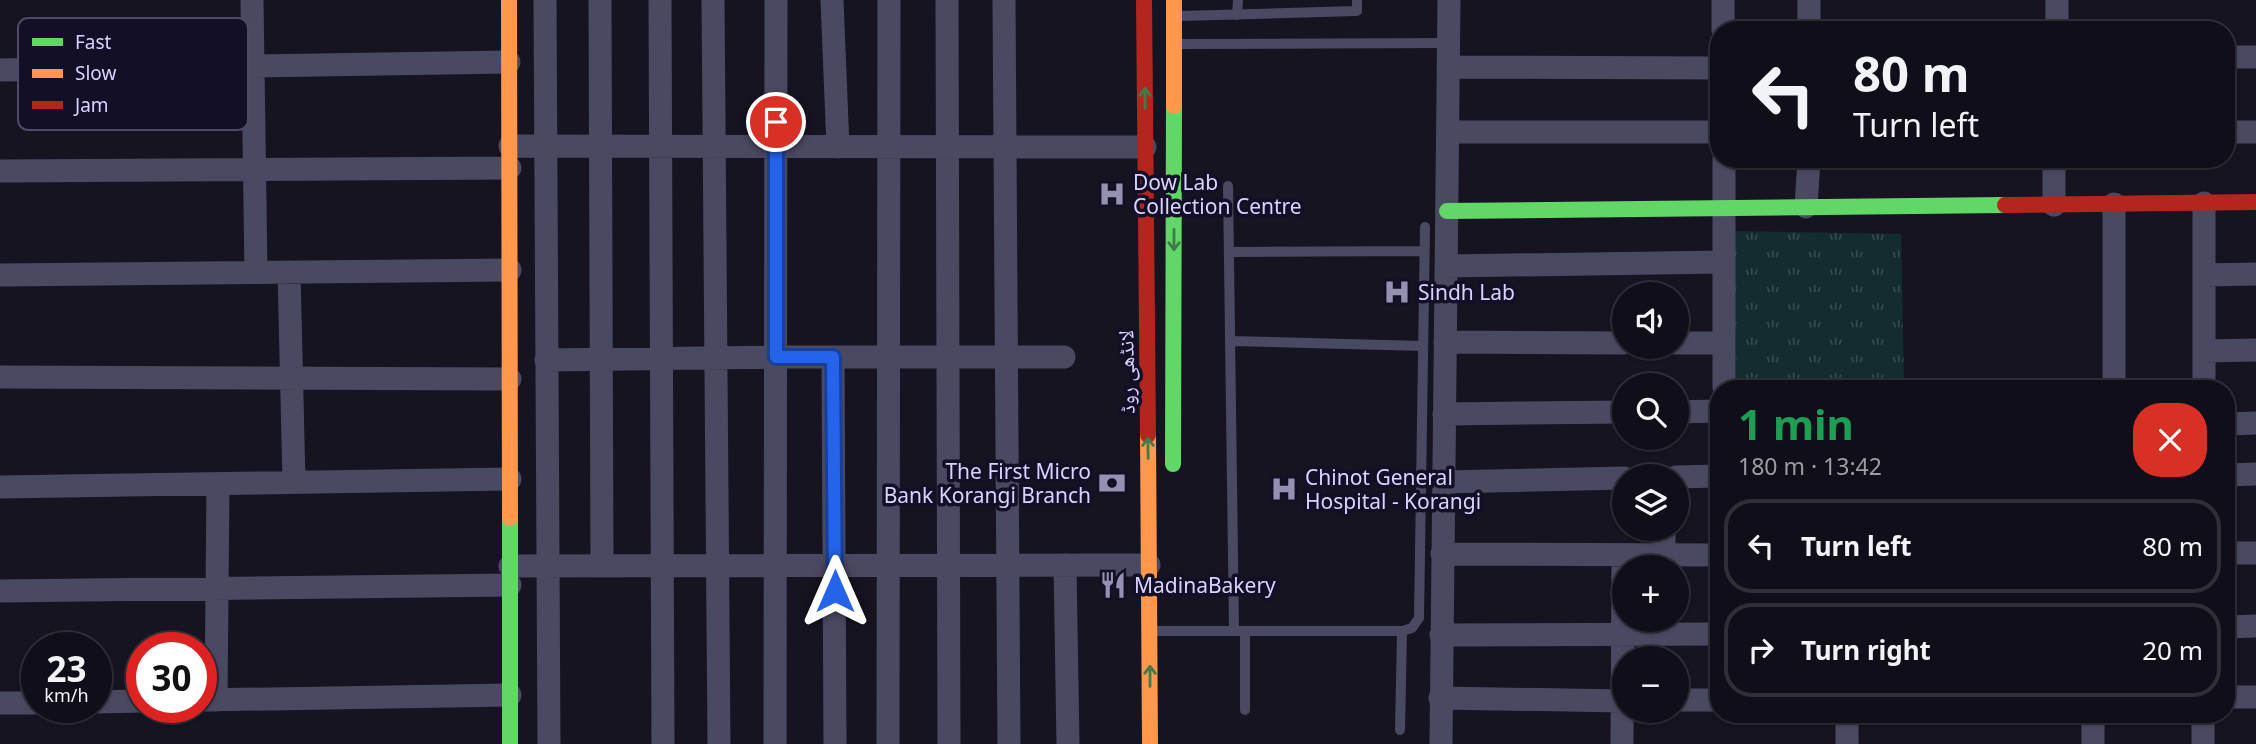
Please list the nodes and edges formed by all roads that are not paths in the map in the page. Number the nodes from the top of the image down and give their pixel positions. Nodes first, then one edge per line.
1 (252, 0) edge
2 (509, 0) edge
3 (545, 0) edge
4 (600, 0) edge
5 (660, 0) edge
6 (713, 0) edge
7 (776, 0) edge
8 (832, 0) edge
9 (888, 0) edge
10 (947, 0) edge
11 (1004, 0) edge
12 (1144, 0) edge
13 (1238, 0) edge
14 (1357, 0) edge
15 (1449, 0) edge
16 (1723, 0) edge
17 (1809, 0) edge
18 (2057, 0) edge
19 (1174, 8) edge
20 (1237, 15) junction
21 (1723, 21) edge
22 (1809, 21) edge
23 (2057, 21) edge
24 (1448, 43) junction
25 (1174, 44) junction
26 (2235, 57) edge
27 (2256, 57) edge
28 (509, 62) junction
29 (248, 66) edge
30 (253, 66) junction
31 (1448, 66) junction
32 (1710, 68) edge
33 (0, 70) edge
34 (18, 70) edge
35 (1448, 132) junction
36 (1710, 132) edge
37 (2235, 132) edge
38 (2256, 132) edge
39 (545, 146) junction
40 (601, 146) junction
41 (661, 146) junction
42 (714, 146) junction
43 (776, 147) junction
44 (838, 147) junction
45 (889, 147) junction
46 (948, 147) junction
47 (1005, 147) junction
48 (1145, 147) junction
49 (510, 157) junction
50 (1724, 168) edge
51 (1808, 168) edge
52 (2054, 168) edge
53 (255, 169) junction
54 (0, 171) edge
55 (1228, 186) dead end
56 (2256, 202) edge
57 (2204, 203) junction
58 (2114, 204) junction
59 (2054, 205) junction
60 (1806, 207) junction
61 (1724, 208) junction
62 (1447, 211) junction
63 (1424, 228) dead end
64 (1424, 251) junction
65 (1229, 252) junction
66 (1724, 262) junction
67 (1446, 266) junction
68 (510, 270) junction
69 (256, 272) junction
70 (289, 272) junction
71 (2256, 274) edge
72 (0, 275) edge
73 (2204, 275) junction
74 (1230, 341) junction
75 (1612, 343) edge
76 (1689, 343) edge
77 (1724, 343) junction
78 (1434, 344) junction
79 (2256, 350) edge
80 (2204, 351) junction
81 (776, 357) junction
82 (833, 357) junction
83 (948, 357) junction
84 (1007, 357) junction
85 (1064, 357) dead end
86 (715, 358) junction
87 (888, 358) junction
88 (602, 359) junction
89 (662, 359) junction
90 (547, 360) junction
91 (0, 377) edge
92 (292, 378) junction
93 (510, 379) junction
94 (1724, 380) edge
95 (2114, 380) edge
96 (2204, 380) edge
97 (1710, 411) edge
98 (1612, 412) edge
99 (1689, 412) edge
100 (1444, 414) junction
101 (2256, 423) edge
102 (2235, 424) edge
103 (2256, 474) edge
104 (2235, 475) edge
105 (1710, 476) edge
106 (1173, 477) dead end
107 (1689, 477) edge
108 (1612, 478) edge
109 (510, 479) junction
110 (294, 482) junction
111 (1443, 482) junction
112 (218, 484) junction
113 (0, 487) edge
114 (1664, 541) edge
115 (2235, 553) edge
116 (2256, 553) edge
117 (1442, 554) junction
118 (1623, 555) edge
119 (1664, 555) edge
120 (1689, 555) edge
121 (1710, 555) edge
122 (887, 565) junction
123 (949, 565) junction
124 (1008, 565) junction
125 (1065, 565) junction
126 (1149, 565) junction
127 (548, 566) junction
128 (602, 566) junction
129 (662, 566) junction
130 (718, 566) junction
131 (775, 566) junction
132 (835, 566) junction
133 (510, 575) junction
134 (217, 588) junction
135 (0, 591) edge
136 (2256, 626) edge
137 (2235, 627) edge
138 (1149, 631) junction
139 (1239, 631) junction
140 (1402, 631) junction
141 (214, 632) edge
142 (1624, 632) edge
143 (1710, 634) edge
144 (1441, 635) junction
145 (1624, 635) junction
146 (1624, 646) edge
147 (510, 695) junction
148 (2256, 696) edge
149 (2235, 697) edge
150 (1440, 698) junction
151 (217, 700) edge
152 (1689, 700) edge
153 (1710, 700) edge
154 (1612, 701) edge
155 (21, 703) edge
156 (0, 704) edge
157 (1245, 710) dead end
158 (1622, 723) edge
159 (1847, 723) edge
160 (2093, 723) edge
161 (2203, 723) edge
162 (1400, 730) dead end
163 (510, 744) edge
164 (549, 744) edge
165 (663, 744) edge
166 (719, 744) edge
167 (775, 744) edge
168 (835, 744) edge
169 (888, 744) edge
170 (949, 744) edge
171 (1009, 744) edge
172 (1068, 744) edge
173 (1150, 744) edge
174 (1441, 744) edge
175 (1622, 744) edge
176 (1847, 744) edge
177 (2093, 744) edge
178 (2203, 744) edge

1 - 30 street
2 - 28 street
3 - 39 street
4 - 40 street
5 - 41 street
6 - 42 street
7 - 43 street
8 - 44 street
9 - 45 street
10 - 46 street
11 - 47 street
48 -> 12 street, لانڈھی روڈ
13 - 20 lane
14 - 20 lane
15 - 24 street
16 - 21 street
17 - 22 street
18 - 23 street
19 - 20 lane
19 - 25 street
24 - 25 lane
24 - 31 street
25 -> 106 street
26 - 27 street
28 - 30 street
28 - 49 street
29 - 30 street
30 - 53 street
31 - 32 street
31 - 35 street
33 - 34 street
35 - 36 street
35 - 62 street
37 - 38 street
39 - 40 street
39 - 49 street
39 - 90 street
40 - 41 street
40 - 88 street
41 - 42 street
41 - 89 street
42 - 43 street
42 - 86 street
43 - 44 street
43 - 81 street
44 - 45 street
45 - 46 street
45 - 87 street
46 - 47 street
46 - 83 street
47 - 48 street
47 - 84 street
126 -> 48 street, لانڈھی روڈ
49 - 53 street
49 - 68 street
50 - 61 street
51 - 60 street
52 - 59 street
53 - 54 street
53 - 69 street
55 - 65 lane
56 - 57 street
57 - 58 street
57 - 73 street
58 - 59 street
58 - 95 street
59 - 60 street
60 - 61 street
61 - 62 street
61 - 66 street
62 - 67 street
63 - 64 lane
64 - 65 lane
64 - 78 lane
65 - 74 lane
66 - 67 street
66 - 77 street
67 - 78 street
68 - 70 street
68 - 93 street
69 - 70 street
69 - 72 street
70 - 92 street
71 - 73 street
73 - 80 street
74 - 78 lane
74 - 139 lane
75 - 78 street
76 - 77 street
77 - 94 street
78 - 100 street
78 - 140 lane
79 - 80 street
80 - 96 street
81 - 82 street
81 - 86 street
81 - 131 street
82 - 87 street
82 - 132 street
83 - 84 street
83 - 87 street
83 - 123 street
84 - 85 street
84 - 124 street
86 - 89 street
86 - 130 street
87 - 122 street
88 - 89 street
88 - 90 street
88 - 128 street
89 - 129 street
90 - 127 street
91 - 92 street
92 - 93 street
92 - 110 street
93 - 109 street
97 - 99 street
98 - 100 street
100 - 111 street
101 - 102 street
103 - 104 street
105 - 107 street
108 - 111 street
109 - 110 street
109 - 133 street
110 - 112 street
111 - 117 street
112 - 113 street
112 - 134 street
114 - 119 street
115 - 116 street
117 - 118 street
117 - 144 street
120 - 121 street
122 - 123 street
122 - 132 street
122 - 169 street
123 - 124 street
123 - 170 street
124 - 125 street
124 - 171 street
125 - 126 street
125 - 172 street
126 - 138 street, لانڈھی روڈ
127 - 128 street
127 - 133 street
127 - 164 street
128 - 129 street
129 - 130 street
129 - 165 street
130 - 131 street
130 - 166 street
131 - 132 street
131 - 167 street
132 - 168 street
133 - 134 street
133 - 147 street
134 - 135 street
134 - 141 street
136 - 137 street
138 - 139 lane
173 -> 138 street, لانڈھی روڈ
139 - 140 lane
139 - 157 lane
140 - 162 lane
142 - 145 street
143 - 145 street
144 - 145 street
144 - 150 street
145 - 146 street
147 - 151 street
147 - 163 street
148 - 149 street
150 - 154 street
150 - 174 street
152 - 153 street
155 - 156 street
158 - 175 street
159 - 176 street
160 - 177 street
161 - 178 street

